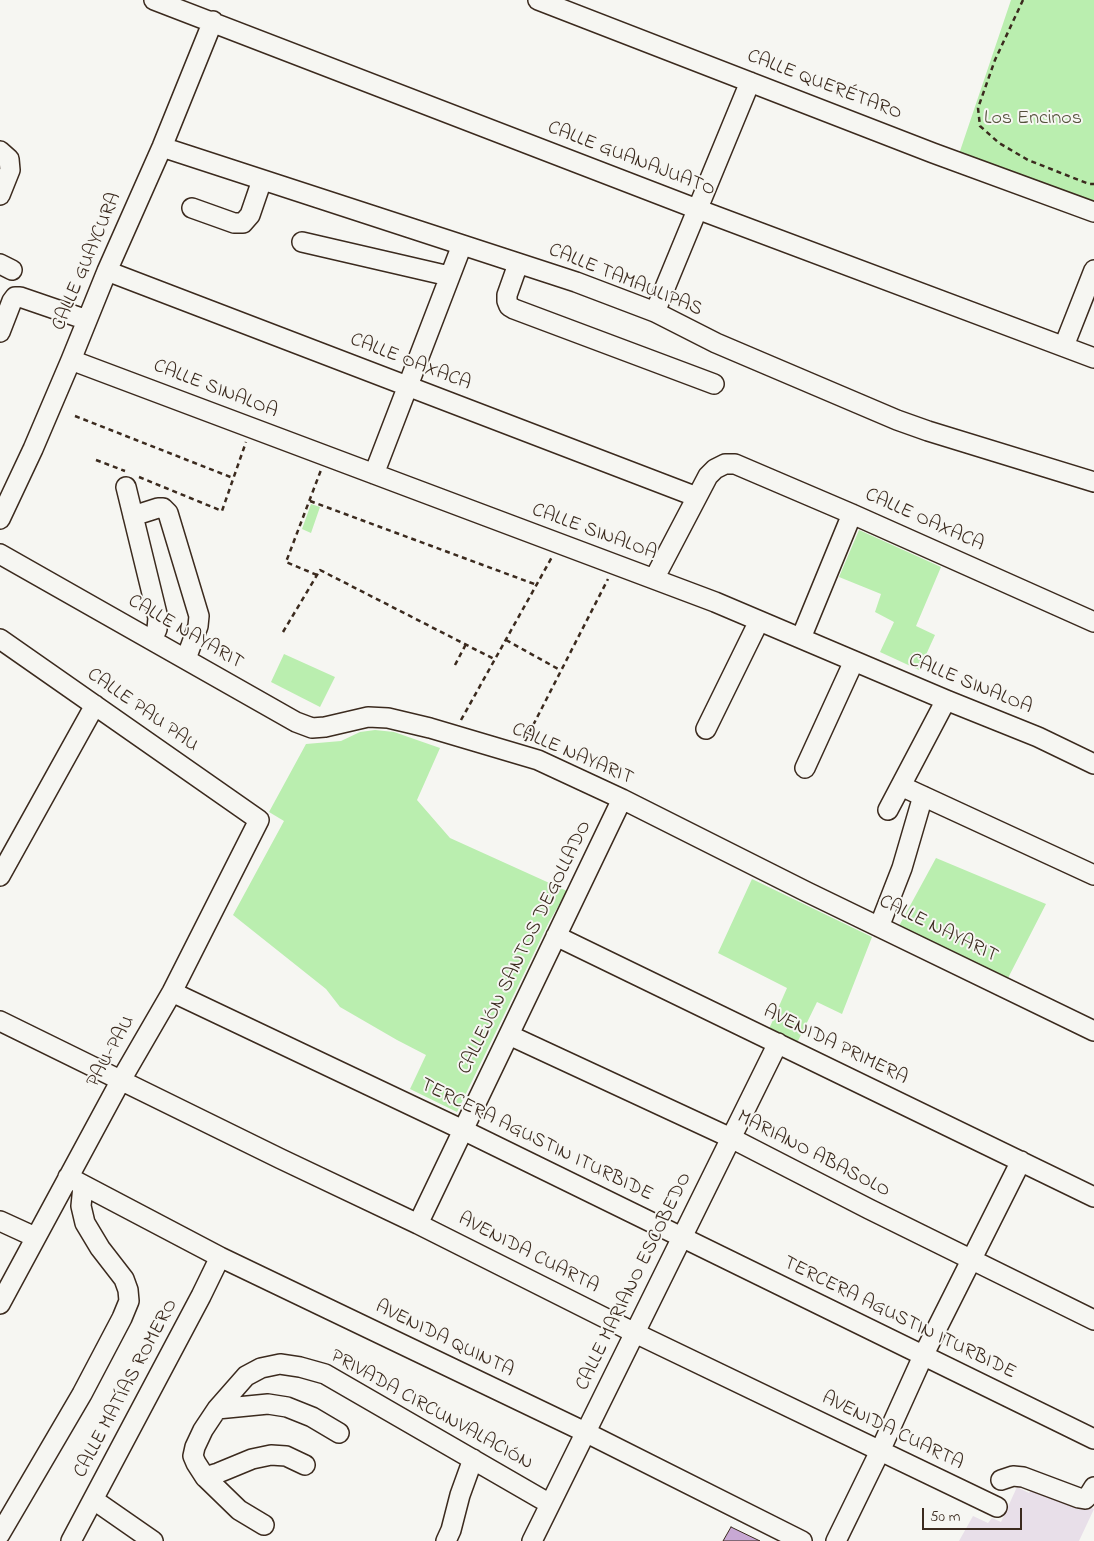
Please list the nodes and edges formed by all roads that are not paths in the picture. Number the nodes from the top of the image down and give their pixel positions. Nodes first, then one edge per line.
1 (154, 0) edge
2 (538, 0) edge
3 (213, 22) junction
4 (750, 82) junction
5 (162, 148) junction
6 (0, 151) edge
7 (262, 180) junction
8 (0, 195) edge
9 (192, 208) dead end
10 (697, 210) junction
11 (1094, 212) edge
12 (302, 242) dead end
13 (462, 246) junction
14 (518, 264) junction
15 (1094, 270) edge
16 (107, 271) junction
17 (449, 276) junction
18 (655, 312) junction
19 (87, 320) junction
20 (0, 332) edge
21 (1064, 346) junction
22 (1094, 358) edge
23 (71, 360) junction
24 (714, 384) dead end
25 (407, 386) junction
26 (374, 474) junction
27 (1094, 482) edge
28 (126, 487) dead end
29 (697, 496) junction
30 (852, 514) junction
31 (133, 516) junction
32 (0, 519) edge
33 (0, 554) edge
34 (654, 579) junction
35 (759, 621) junction
36 (1094, 622) edge
37 (801, 638) junction
38 (0, 639) edge
39 (152, 640) junction
40 (186, 659) junction
41 (854, 661) junction
42 (946, 700) junction
43 (95, 705) junction
44 (706, 729) dead end
45 (1094, 764) edge
46 (805, 768) dead end
47 (901, 786) junction
48 (923, 796) junction
49 (622, 800) junction
50 (888, 810) dead end
51 (258, 820) joint
52 (1094, 874) edge
53 (0, 876) edge
54 (879, 927) junction
55 (556, 936) junction
56 (172, 992) junction
57 (0, 1021) edge
58 (1094, 1031) edge
59 (509, 1035) junction
60 (778, 1043) junction
61 (121, 1080) junction
62 (463, 1130) junction
63 (731, 1138) junction
64 (1021, 1161) junction
65 (76, 1182) junction
66 (1094, 1197) edge
67 (0, 1221) edge
68 (418, 1224) junction
69 (35, 1237) junction
70 (682, 1237) junction
71 (220, 1257) junction
72 (971, 1260) junction
73 (0, 1304) edge
74 (1094, 1320) edge
75 (635, 1333) junction
76 (923, 1356) junction
77 (217, 1408) junction
78 (339, 1432) dead end
79 (586, 1432) junction
80 (1094, 1439) edge
81 (880, 1451) junction
82 (473, 1459) junction
83 (305, 1465) dead end
84 (205, 1477) junction
85 (1001, 1480) dead end
86 (1094, 1487) edge
87 (94, 1500) junction
88 (550, 1504) junction
89 (997, 1507) dead end
90 (264, 1525) dead end
91 (0, 1534) edge
92 (538, 1539) edge
93 (71, 1541) edge
94 (152, 1541) edge
95 (446, 1541) edge
96 (802, 1541) edge
97 (836, 1541) edge

1 - 3 street, CALLE GUANAJUATO
2 - 4 street, CALLE QUERÉTARO
3 - 5 street, CALLE GUAYCURA
3 - 10 street, CALLE GUANAJUATO
4 - 10 street
4 - 11 street, CALLE QUERÉTARO
5 - 7 street, CALLE TAMAULIPAS
5 - 16 street, CALLE GUAYCURA
6 - 8 street
7 - 9 street
7 - 13 street, CALLE TAMAULIPAS
10 - 18 street
10 - 21 street, CALLE GUANAJUATO
12 - 17 street
13 - 14 street, CALLE TAMAULIPAS
13 - 17 street
14 - 18 street, CALLE TAMAULIPAS
14 - 24 street
15 - 21 street
16 - 19 street, CALLE GUAYCURA
16 - 25 street, CALLE OAXACA
17 - 25 street
18 - 27 street, CALLE TAMAULIPAS
19 - 20 street
19 - 23 street, CALLE GUAYCURA
21 - 22 street, CALLE GUANAJUATO
23 - 26 street, CALLE SINALOA
23 - 32 street, CALLE GUAYCURA
25 - 26 street
25 - 29 street, CALLE OAXACA
26 - 34 street, CALLE SINALOA
28 - 31 street
29 - 30 street, CALLE OAXACA
29 - 34 street
30 - 36 street, CALLE OAXACA
30 - 37 street
31 - 39 street
31 - 40 street
33 - 39 street, CALLE NAYARIT
34 - 35 street, CALLE SINALOA
35 - 37 street, CALLE SINALOA
35 - 44 street
37 - 41 street, CALLE SINALOA
38 - 43 street, CALLE PAU PAU
39 - 40 street, CALLE NAYARIT
40 - 49 street, CALLE NAYARIT
41 - 42 street, CALLE SINALOA
41 - 46 street
42 - 45 street, CALLE SINALOA
42 - 47 street
43 - 51 street, CALLE PAU PAU
43 - 53 street
47 - 48 street
47 - 50 street
48 - 52 street
48 - 54 street
49 - 54 street, CALLE NAYARIT
49 - 55 street, CALLEJÓN SANTOS DEGOLLADO
51 - 56 street, PAU-PAU
54 - 58 street, CALLE NAYARIT
55 - 59 street, CALLEJÓN SANTOS DEGOLLADO
55 - 60 street, AVENIDA PRIMERA
56 - 61 street, PAU-PAU
56 - 62 street, TERCERA AGUSTIN ITURBIDE
57 - 61 street, AVENIDA CUARTA
59 - 62 street, CALLEJÓN SANTOS DEGOLLADO
59 - 63 street, MARIANO ABASOLO
60 - 63 street, CALLE MARIANO ESCOBEDO
60 - 64 street, AVENIDA PRIMERA
61 - 65 street, PAU-PAU
61 - 68 street, AVENIDA CUARTA
62 - 68 street, CALLEJÓN SANTOS DEGOLLADO
62 - 70 street, TERCERA AGUSTIN ITURBIDE
63 - 70 street, CALLE MARIANO ESCOBEDO
63 - 72 street, MARIANO ABASOLO
64 - 66 street, AVENIDA PRIMERA
64 - 72 street
65 - 69 street, PAU-PAU
65 - 71 street, AVENIDA QUINTA
65 - 91 street
67 - 69 street
68 - 75 street, AVENIDA CUARTA
69 - 73 street, PAU-PAU
70 - 75 street, CALLE MARIANO ESCOBEDO
70 - 76 street, TERCERA AGUSTIN ITURBIDE
71 - 79 street, AVENIDA QUINTA
71 - 87 street, CALLE MATÍAS ROMERO
72 - 74 street, MARIANO ABASOLO
72 - 76 street
75 - 79 street, CALLE MARIANO ESCOBEDO
75 - 81 street, AVENIDA CUARTA
76 - 80 street, TERCERA AGUSTIN ITURBIDE
76 - 81 street
77 - 78 street
77 - 82 street, PRIVADA CIRCUNVALACIÓN
77 - 84 street, PRIVADA CIRCUNVALACIÓN
79 - 88 street, CALLE MARIANO ESCOBEDO
79 - 96 street, AVENIDA QUINTA
81 - 89 street, AVENIDA CUARTA
81 - 97 street
82 - 88 street, PRIVADA CIRCUNVALACIÓN
82 - 95 street
83 - 84 street
84 - 90 street
85 - 86 street
87 - 93 street, CALLE MATÍAS ROMERO
87 - 94 street
88 - 92 street, CALLE MARIANO ESCOBEDO

